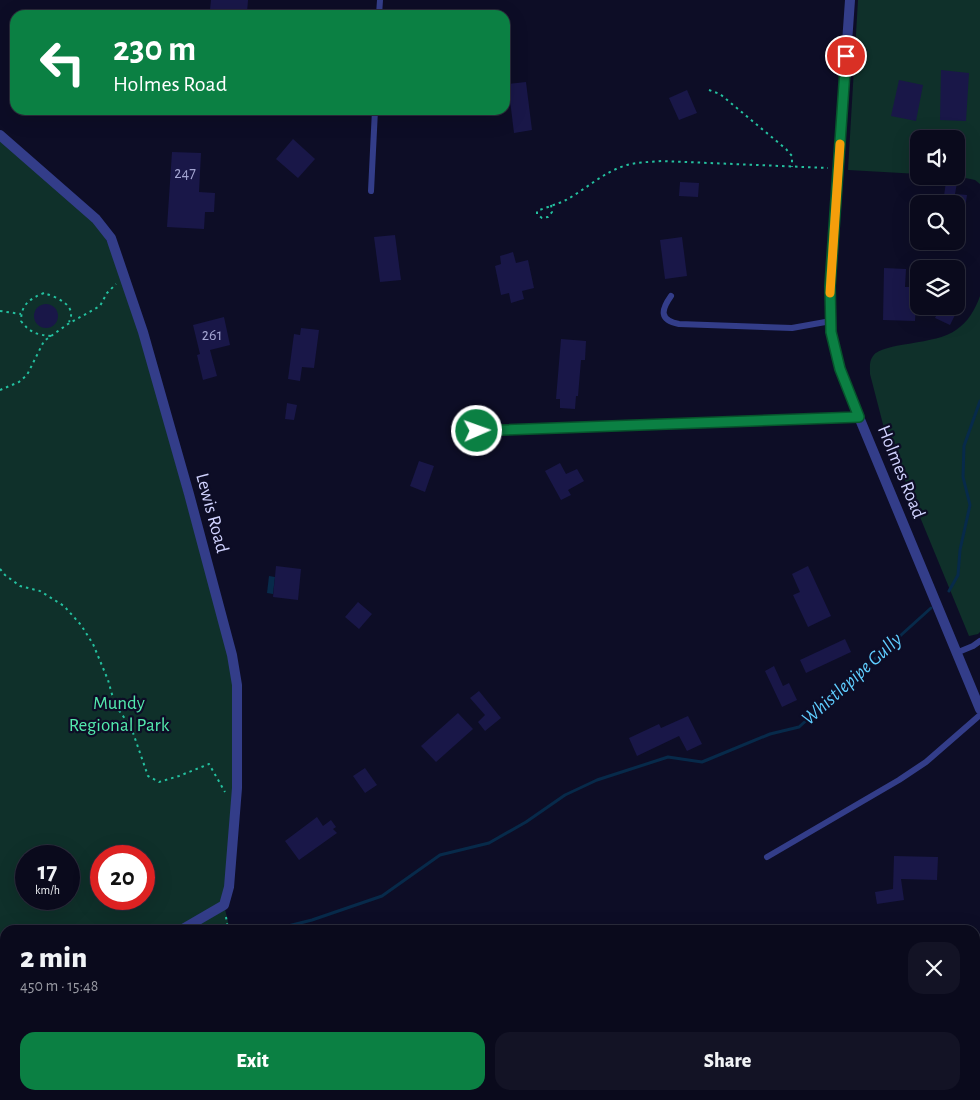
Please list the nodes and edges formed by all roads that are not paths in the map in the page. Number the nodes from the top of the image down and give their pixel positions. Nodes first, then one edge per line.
1 (850, 0) edge
2 (375, 115) edge
3 (0, 135) edge
4 (372, 191) dead end
5 (672, 296) dead end
6 (831, 321) junction
7 (859, 417) junction
8 (477, 431) dead end
9 (980, 641) edge
10 (956, 653) junction
11 (980, 709) edge
12 (980, 715) edge
13 (767, 857) dead end
14 (190, 925) edge

1 - 6 street, Holmes Road
2 - 4 lane
3 - 14 street, Lewis Road
5 - 6 lane
6 - 7 street, Holmes Road
7 - 8 lane
7 - 10 street, Holmes Road
9 - 10 lane
10 - 11 street, Holmes Road
12 - 13 lane

